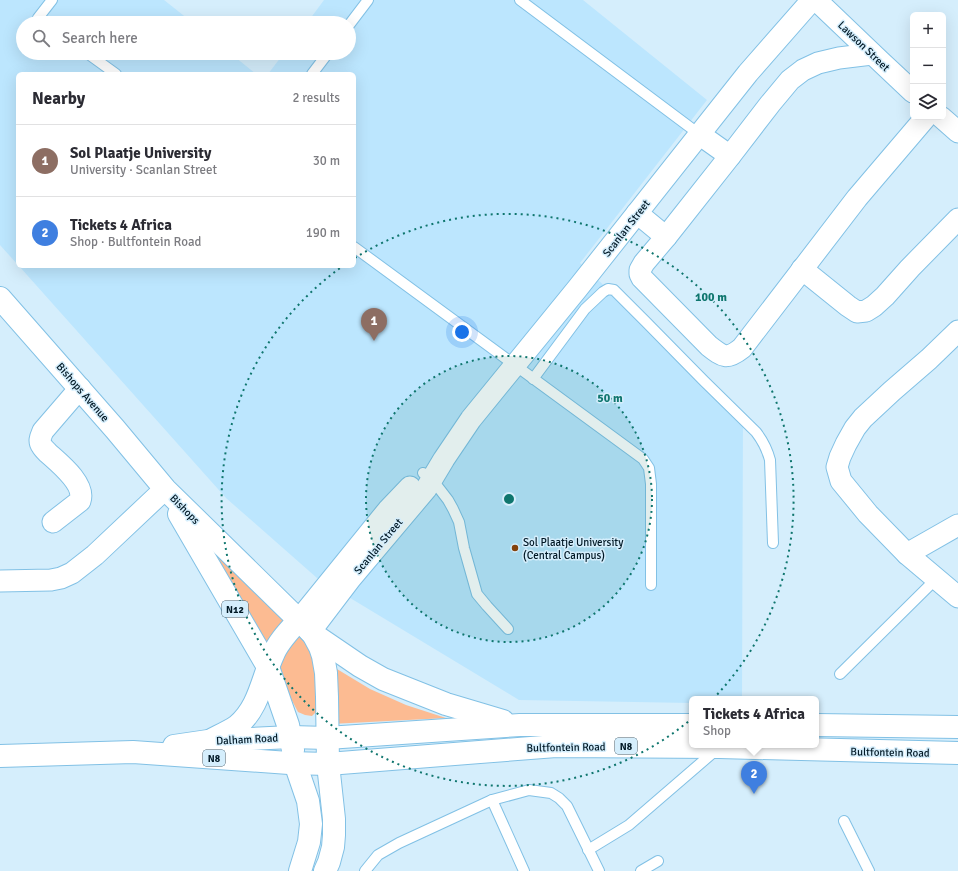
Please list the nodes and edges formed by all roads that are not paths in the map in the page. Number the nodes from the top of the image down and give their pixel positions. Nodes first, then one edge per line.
1 (52, 0) edge
2 (368, 0) edge
3 (520, 0) edge
4 (812, 0) edge
5 (816, 0) edge
6 (40, 16) edge
7 (356, 16) edge
8 (872, 54) junction
9 (97, 60) edge
10 (323, 60) edge
11 (113, 72) edge
12 (314, 72) edge
13 (910, 89) edge
14 (923, 120) edge
15 (944, 120) edge
16 (958, 132) edge
17 (699, 134) junction
18 (730, 156) junction
19 (637, 213) junction
20 (958, 219) edge
21 (666, 237) junction
22 (356, 248) edge
23 (802, 269) junction
24 (0, 298) edge
25 (958, 331) edge
26 (515, 365) junction
27 (533, 379) junction
28 (80, 388) junction
29 (427, 476) junction
30 (165, 489) junction
31 (53, 522) dead end
32 (958, 525) edge
33 (773, 543) dead end
34 (907, 554) junction
35 (936, 579) junction
36 (0, 581) edge
37 (651, 585) dead end
38 (958, 597) edge
39 (307, 629) junction
40 (508, 629) dead end
41 (268, 667) junction
42 (840, 674) dead end
43 (689, 725) edge
44 (819, 725) edge
45 (520, 726) junction
46 (958, 727) edge
47 (291, 736) junction
48 (327, 738) junction
49 (208, 741) junction
50 (689, 747) edge
51 (718, 748) edge
52 (759, 748) edge
53 (133, 752) junction
54 (958, 753) edge
55 (0, 756) edge
56 (295, 763) junction
57 (328, 764) junction
58 (492, 800) junction
59 (844, 821) dead end
60 (588, 850) junction
61 (658, 861) dead end
62 (300, 871) edge
63 (326, 871) edge
64 (365, 871) edge
65 (524, 871) edge
66 (598, 871) edge
67 (640, 871) edge
68 (869, 871) edge

1 - 6 lane
2 - 7 lane
3 - 17 lane
4 - 17 street, Scanlan Street
5 - 8 street, Lawson Street
8 - 13 street, Lawson Street
8 - 18 street
9 - 11 lane
10 - 12 lane
14 - 23 street
15 - 16 street
17 - 18 street
17 - 19 street, Scanlan Street
18 - 21 street
19 - 21 street
19 - 26 street, Scanlan Street
20 - 23 street
21 - 23 street
22 - 26 lane
24 - 28 main road, Bishops Avenue / N12
25 - 34 street
26 - 27 lane
26 - 29 street, Scanlan Street
27 - 33 lane
27 - 37 lane
28 - 30 main road, Bishops Avenue / N12
28 - 31 street
29 - 39 street, Scanlan Street
29 - 40 lane
30 - 36 street
30 - 39 main road, Bishops / N12
30 - 41 main road, Bishops / N12
32 - 34 street
34 - 35 street
35 - 38 street
35 - 42 lane
39 - 41 main road
39 - 45 main road
39 - 48 main road, Bishops / N12
41 - 47 main road, Bishops / N12
41 - 49 main road
43 - 45 main road, Bultfontein Road / N8
44 - 46 main road
45 - 48 main road, Bultfontein Road / N8
47 - 48 main road, Bultfontein Road / N8
47 - 49 main road, Dalham Road / N8
47 - 56 main road, Bishops / N12
48 - 57 main road, Bishops / N12
49 - 53 main road, Dalham Road / N8
50 - 57 main road, Bultfontein Road / N8
51 - 60 lane
52 - 54 main road, Bultfontein Road / N8
53 - 55 main road, Dalham Road / N8
53 - 56 main road, Dalham Road / N8
56 - 57 main road, Bultfontein Road / N8
56 - 62 main road, Bishops
57 - 63 main road, Bishops
58 - 60 lane
58 - 64 lane
58 - 65 lane
59 - 68 lane
60 - 66 lane
61 - 67 lane

